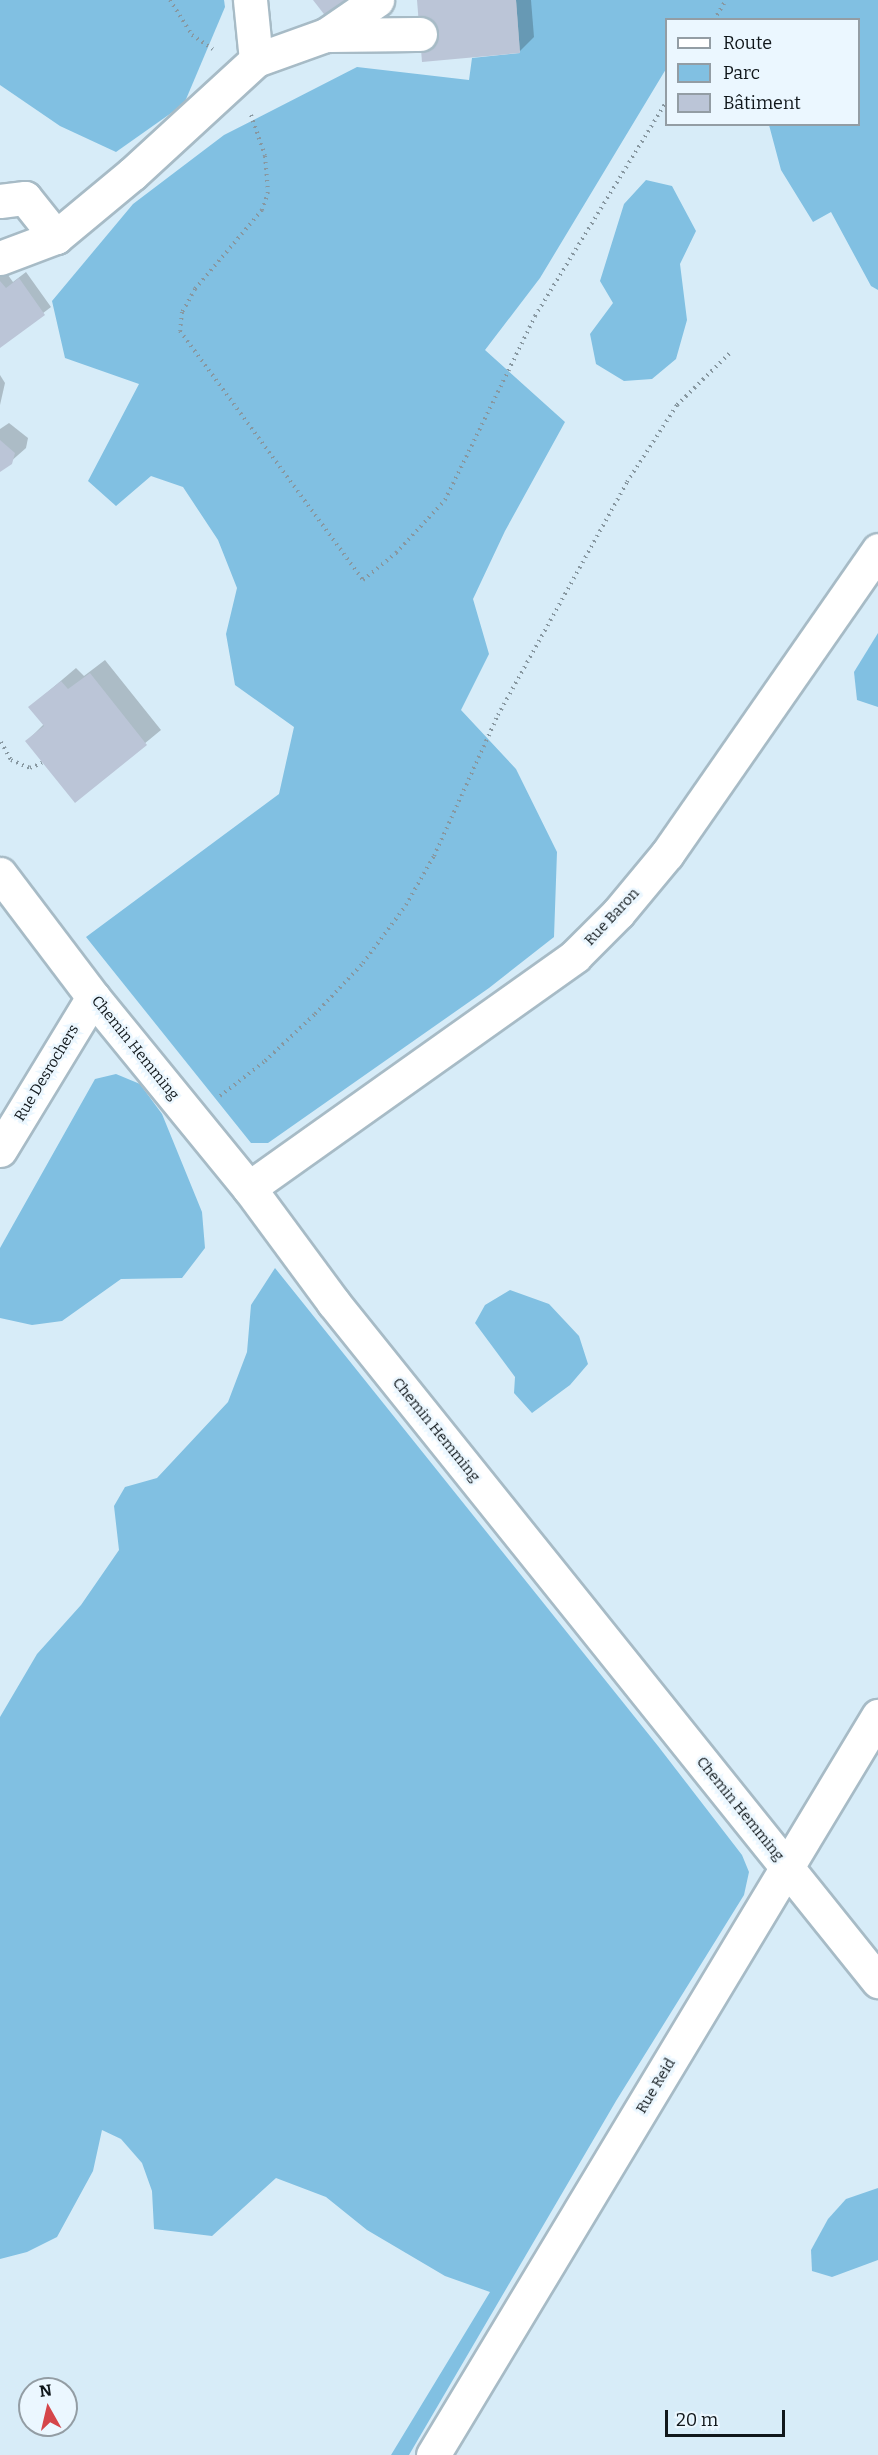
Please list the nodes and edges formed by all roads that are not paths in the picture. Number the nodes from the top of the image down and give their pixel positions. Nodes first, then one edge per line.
1 (250, 0) edge
2 (376, 0) edge
3 (420, 34) dead end
4 (326, 35) junction
5 (247, 68) junction
6 (0, 201) edge
7 (56, 237) junction
8 (0, 258) edge
9 (878, 550) edge
10 (0, 874) edge
11 (93, 997) junction
12 (0, 1150) edge
13 (249, 1188) junction
14 (878, 1716) edge
15 (788, 1869) junction
16 (878, 1981) edge
17 (433, 2455) edge

1 - 5 street
2 - 4 street
3 - 4 street
4 - 5 street
5 - 7 street
6 - 7 street
7 - 8 street
9 - 13 street, Rue Baron
10 - 11 street, Chemin Hemming
11 - 12 street, Rue Desrochers
11 - 13 street, Chemin Hemming
13 - 15 street, Chemin Hemming
14 - 15 street, Rue Reid
15 - 16 street, Chemin Hemming
15 - 17 street, Rue Reid

